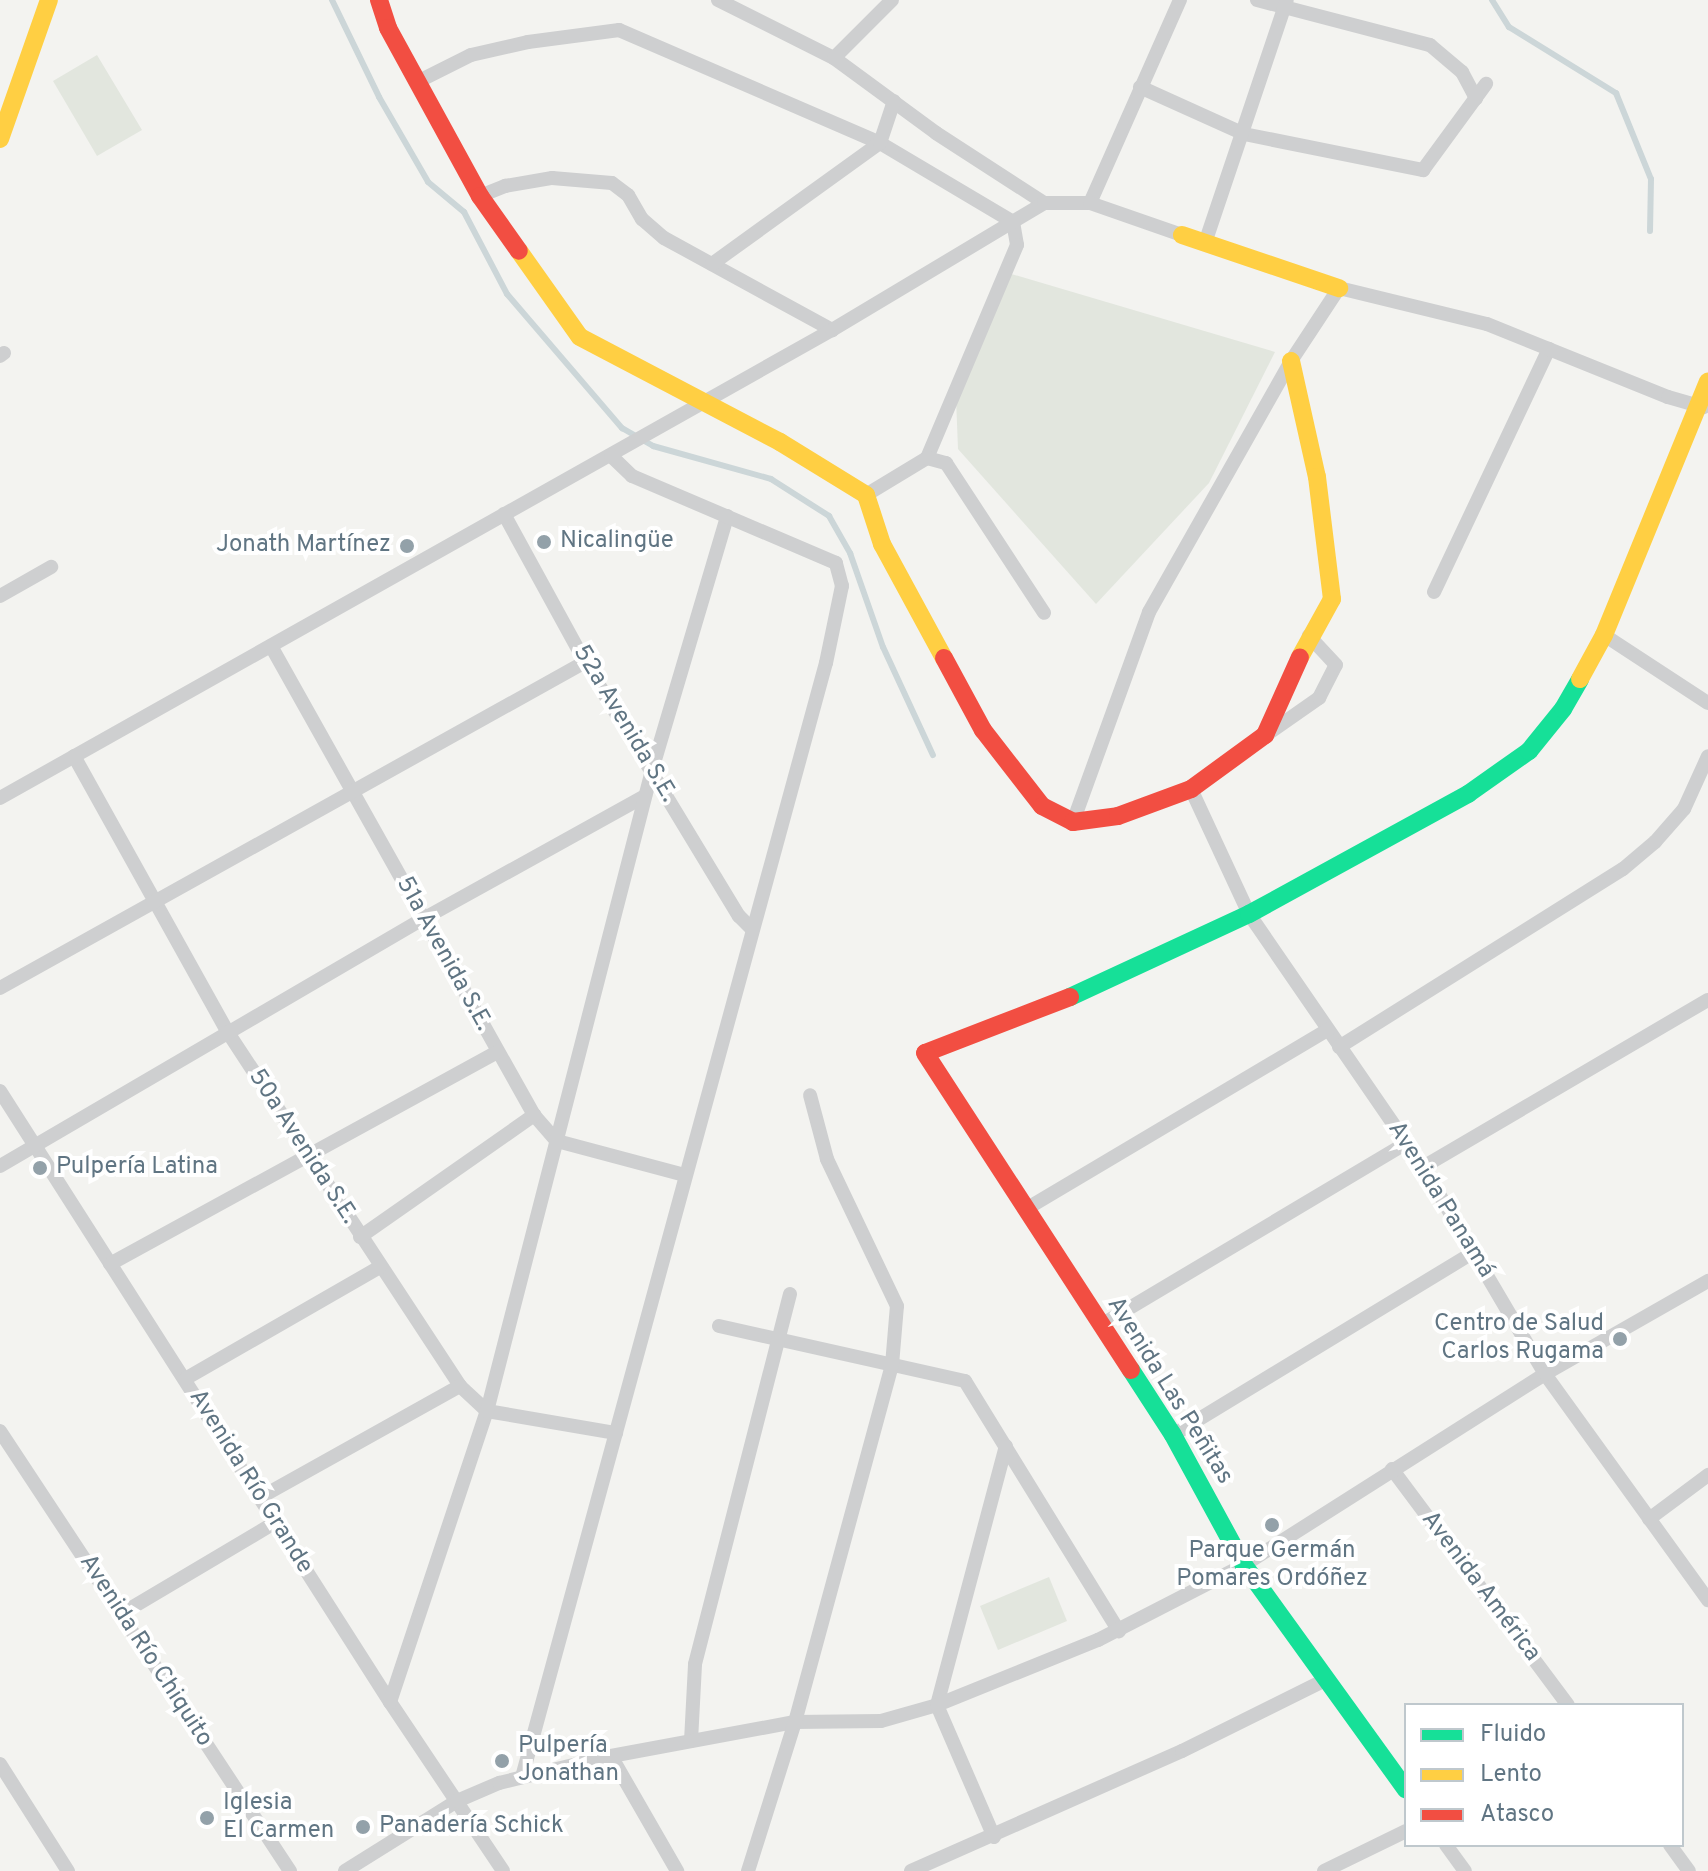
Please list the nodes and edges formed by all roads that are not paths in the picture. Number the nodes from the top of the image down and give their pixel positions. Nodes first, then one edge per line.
1 (49, 0) edge
2 (379, 0) edge
3 (718, 0) edge
4 (892, 0) edge
5 (1180, 0) edge
6 (1257, 0) edge
7 (1285, 4) edge
8 (834, 58) junction
9 (419, 81) junction
10 (1486, 84) dead end
11 (1140, 87) junction
12 (1476, 98) junction
13 (894, 101) junction
14 (1244, 134) junction
15 (0, 139) edge
16 (880, 143) junction
17 (480, 196) junction
18 (1044, 203) junction
19 (1090, 203) junction
20 (1013, 222) junction
21 (1182, 235) joint
22 (1205, 243) junction
23 (712, 264) junction
24 (1339, 288) junction
25 (832, 330) junction
26 (1549, 349) junction
27 (1291, 361) junction
28 (1708, 382) edge
29 (702, 404) junction
30 (1704, 407) edge
31 (611, 456) junction
32 (927, 458) junction
33 (866, 495) junction
34 (504, 514) junction
35 (727, 516) junction
36 (51, 567) dead end
37 (1434, 592) dead end
38 (0, 596) edge
39 (1044, 613) dead end
40 (1604, 635) junction
41 (1309, 636) junction
42 (271, 646) junction
43 (585, 662) junction
44 (1708, 703) edge
45 (1265, 735) junction
46 (74, 756) junction
47 (1708, 756) edge
48 (652, 770) junction
49 (1191, 789) junction
50 (351, 792) junction
51 (645, 796) junction
52 (0, 798) edge
53 (1073, 822) junction
54 (156, 901) junction
55 (1249, 914) junction
56 (423, 919) junction
57 (752, 929) junction
58 (0, 988) edge
59 (1708, 1000) edge
60 (1328, 1030) junction
61 (227, 1031) junction
62 (1339, 1047) junction
63 (498, 1052) junction
64 (0, 1091) edge
65 (810, 1095) dead end
66 (534, 1115) junction
67 (557, 1141) junction
68 (1406, 1143) junction
69 (35, 1144) junction
70 (308, 1157) junction
71 (0, 1166) edge
72 (1423, 1167) junction
73 (685, 1175) junction
74 (1026, 1209) junction
75 (360, 1237) junction
76 (1474, 1252) junction
77 (110, 1264) junction
78 (380, 1267) junction
79 (1708, 1281) edge
80 (790, 1294) dead end
81 (1101, 1325) junction
82 (719, 1326) dead end
83 (781, 1340) junction
84 (892, 1365) junction
85 (1545, 1374) junction
86 (185, 1379) junction
87 (460, 1386) junction
88 (487, 1411) junction
89 (0, 1431) edge
90 (616, 1433) junction
91 (1173, 1435) junction
92 (1006, 1446) junction
93 (1392, 1469) junction
94 (1708, 1475) edge
95 (261, 1497) junction
96 (1649, 1519) junction
97 (276, 1522) junction
98 (1244, 1565) junction
99 (1708, 1600) edge
100 (121, 1614) junction
101 (1119, 1631) junction
102 (1325, 1680) junction
103 (390, 1702) junction
104 (1567, 1703) edge
105 (937, 1705) junction
106 (795, 1722) junction
107 (691, 1741) junction
108 (611, 1756) junction
109 (0, 1764) edge
110 (522, 1777) junction
111 (1404, 1787) edge
112 (457, 1801) junction
113 (1404, 1832) edge
114 (994, 1837) junction
115 (1447, 1847) edge
116 (1671, 1847) edge
117 (68, 1871) edge
118 (290, 1871) edge
119 (345, 1871) edge
120 (503, 1871) edge
121 (677, 1871) edge
122 (748, 1871) edge
123 (911, 1871) edge
124 (1324, 1871) edge
125 (1465, 1871) edge
126 (1689, 1871) edge

1 - 15 street
2 - 9 street
3 - 8 street
4 - 8 street
5 - 11 street
6 - 7 street
7 - 12 street
7 - 14 street
8 - 13 street
9 - 16 street
9 - 17 street
10 - 12 street
11 - 14 street
11 - 19 street
12 - 14 street
13 - 16 street
13 - 18 street
14 - 22 street
16 - 20 street
16 - 23 street
17 - 23 street
17 - 29 street
18 - 19 street
18 - 20 street
19 - 21 street
20 - 25 street
20 - 32 street
21 - 22 street
22 - 24 street
23 - 25 street
24 - 26 street
24 - 27 street
25 - 29 street
26 - 30 street
26 - 37 street
27 - 41 street
27 - 53 street
28 - 30 street
29 - 31 street
29 - 33 street
30 - 40 street
31 - 34 street
31 - 35 street
32 - 33 street
32 - 39 street
33 - 53 street
34 - 42 street
34 - 43 street, 52a Avenida S.E.
35 - 48 street
35 - 57 street
36 - 38 street
40 - 44 street
40 - 55 street
41 - 45 street
41 - 45 street
42 - 46 street
42 - 50 street, 51a Avenida S.E.
43 - 48 street, 52a Avenida S.E.
43 - 50 street
45 - 49 street
46 - 52 street
46 - 54 street, 50a Avenida S.E.
47 - 62 street
48 - 51 street
48 - 57 street, 52a Avenida S.E.
49 - 53 street
49 - 55 street, Avenida Panamá
50 - 54 street
50 - 56 street, 51a Avenida S.E.
51 - 56 street
51 - 67 street
54 - 58 street
54 - 61 street, 50a Avenida S.E.
55 - 60 street, Avenida Panamá
55 - 74 street, Avenida Las Peñitas
56 - 61 street
56 - 63 street, 51a Avenida S.E.
57 - 73 street
59 - 72 street
60 - 62 street, Avenida Panamá
60 - 74 street
61 - 69 street
61 - 70 street, 50a Avenida S.E.
62 - 68 street, Avenida Panamá
63 - 66 street, 51a Avenida S.E.
63 - 70 street
64 - 69 street, Avenida Río Grande
65 - 84 street
66 - 67 street, 51a Avenida S.E.
66 - 75 street
67 - 73 street
67 - 88 street
68 - 72 street, Avenida Panamá
68 - 81 street
69 - 71 street
69 - 77 street, Avenida Río Grande
70 - 75 street, 50a Avenida S.E.
70 - 77 street
72 - 76 street, Avenida Panamá
73 - 90 street
74 - 81 street, Avenida Las Peñitas
75 - 78 street, 50a Avenida S.E.
76 - 85 street, Avenida Panamá
76 - 91 street
77 - 86 street, Avenida Río Grande
78 - 86 street
78 - 87 street, 50a Avenida S.E.
79 - 85 street
80 - 83 street
81 - 91 street, Avenida Las Peñitas
82 - 83 street
83 - 84 street
83 - 107 street
84 - 92 street
84 - 106 street
85 - 93 street
85 - 96 street, Avenida Panamá
86 - 95 street, Avenida Río Grande
87 - 88 street, 50a Avenida S.E.
87 - 95 street
88 - 90 street
88 - 103 street
89 - 100 street, Avenida Río Chiquito
90 - 110 street
91 - 98 street, Avenida Las Peñitas
92 - 101 street
92 - 105 street
93 - 98 street
93 - 104 street, Avenida América
94 - 96 street
95 - 97 street, Avenida Río Grande
96 - 99 street, Avenida Panamá
97 - 100 street
97 - 103 street, Avenida Río Grande
98 - 101 street
98 - 102 street, Avenida Las Peñitas
100 - 118 street, Avenida Río Chiquito
101 - 105 street
102 - 111 street, Avenida Las Peñitas
102 - 114 street
103 - 112 street, Avenida Río Grande
105 - 106 street
105 - 114 street
106 - 107 street
106 - 122 street
107 - 108 street
108 - 110 street
108 - 121 street
109 - 117 street
110 - 112 street
112 - 119 street
112 - 120 street, Avenida Río Grande
113 - 124 street
114 - 123 street
115 - 125 street
116 - 126 street

